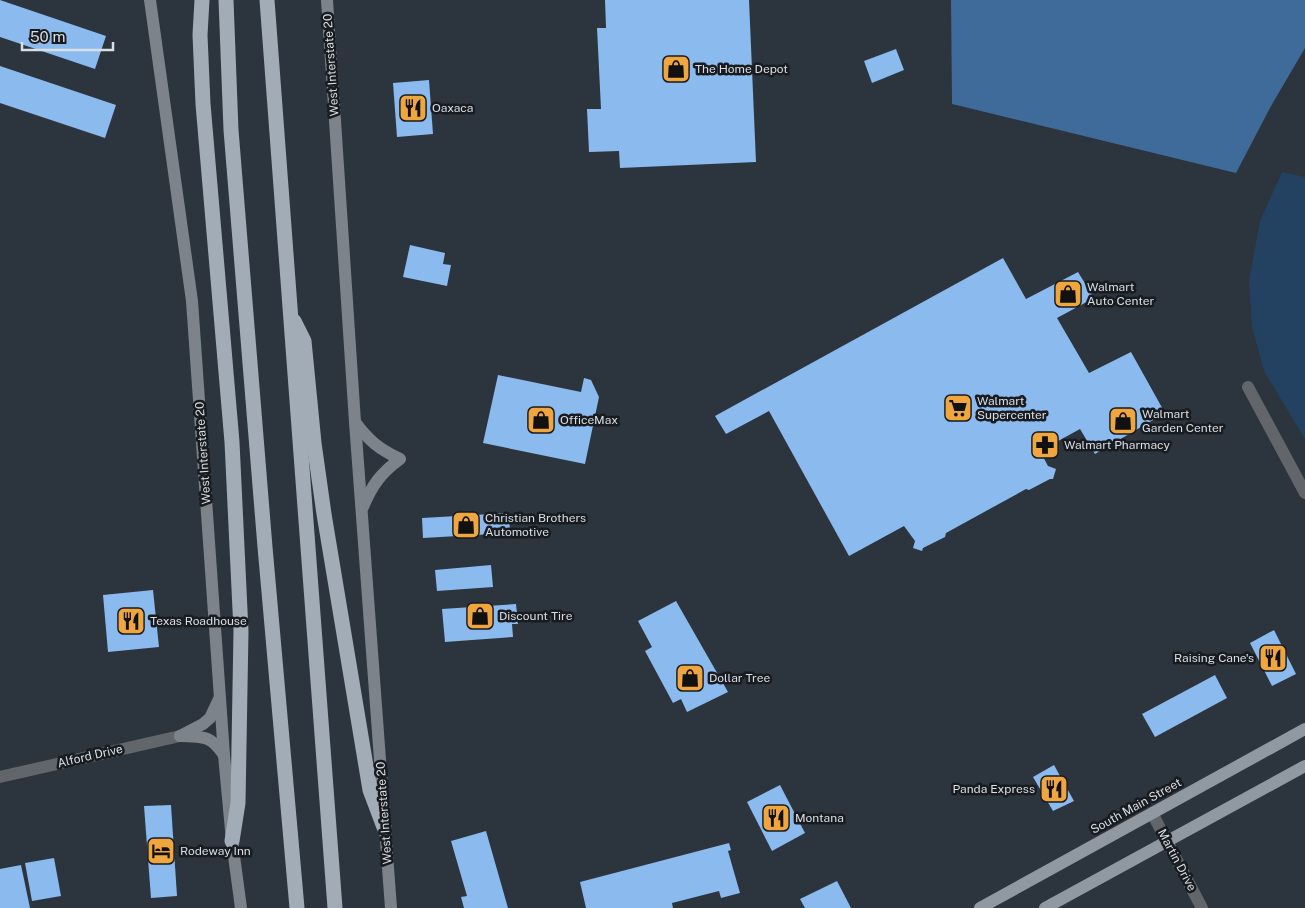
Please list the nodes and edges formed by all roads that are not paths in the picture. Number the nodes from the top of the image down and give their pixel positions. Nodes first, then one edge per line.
1 (150, 0) edge
2 (202, 0) edge
3 (226, 0) edge
4 (267, 0) edge
5 (327, 0) edge
6 (290, 313) junction
7 (1248, 387) dead end
8 (355, 422) junction
9 (1305, 493) edge
10 (362, 509) junction
11 (220, 696) junction
12 (1305, 729) edge
13 (180, 736) junction
14 (224, 755) junction
15 (1305, 766) edge
16 (0, 777) edge
17 (1152, 813) junction
18 (384, 827) junction
19 (232, 841) junction
20 (1167, 841) junction
21 (1027, 881) junction
22 (241, 908) edge
23 (297, 908) edge
24 (335, 908) edge
25 (391, 908) edge
26 (980, 908) edge
27 (991, 908) edge
28 (1045, 908) edge
29 (1202, 908) edge

1 - 11 main road, West Interstate 20
2 - 19 highway
3 - 23 highway
4 - 6 highway
5 - 8 main road, West Interstate 20
6 - 18 highway
6 - 24 highway
7 - 9 street
8 - 10 main road, West Interstate 20
8 - 10 main road
10 - 18 main road, West Interstate 20
11 - 13 main road
11 - 14 main road, West Interstate 20
12 - 17 main road, South Main Street
13 - 14 main road
13 - 16 street, Alford Drive
14 - 19 main road, West Interstate 20
15 - 20 main road
17 - 20 street, Martin Drive
17 - 21 main road, South Main Street
18 - 25 main road, West Interstate 20
19 - 22 main road, West Interstate 20
20 - 28 main road
20 - 29 street, Martin Drive
21 - 26 main road, South Main Street
21 - 27 main road

